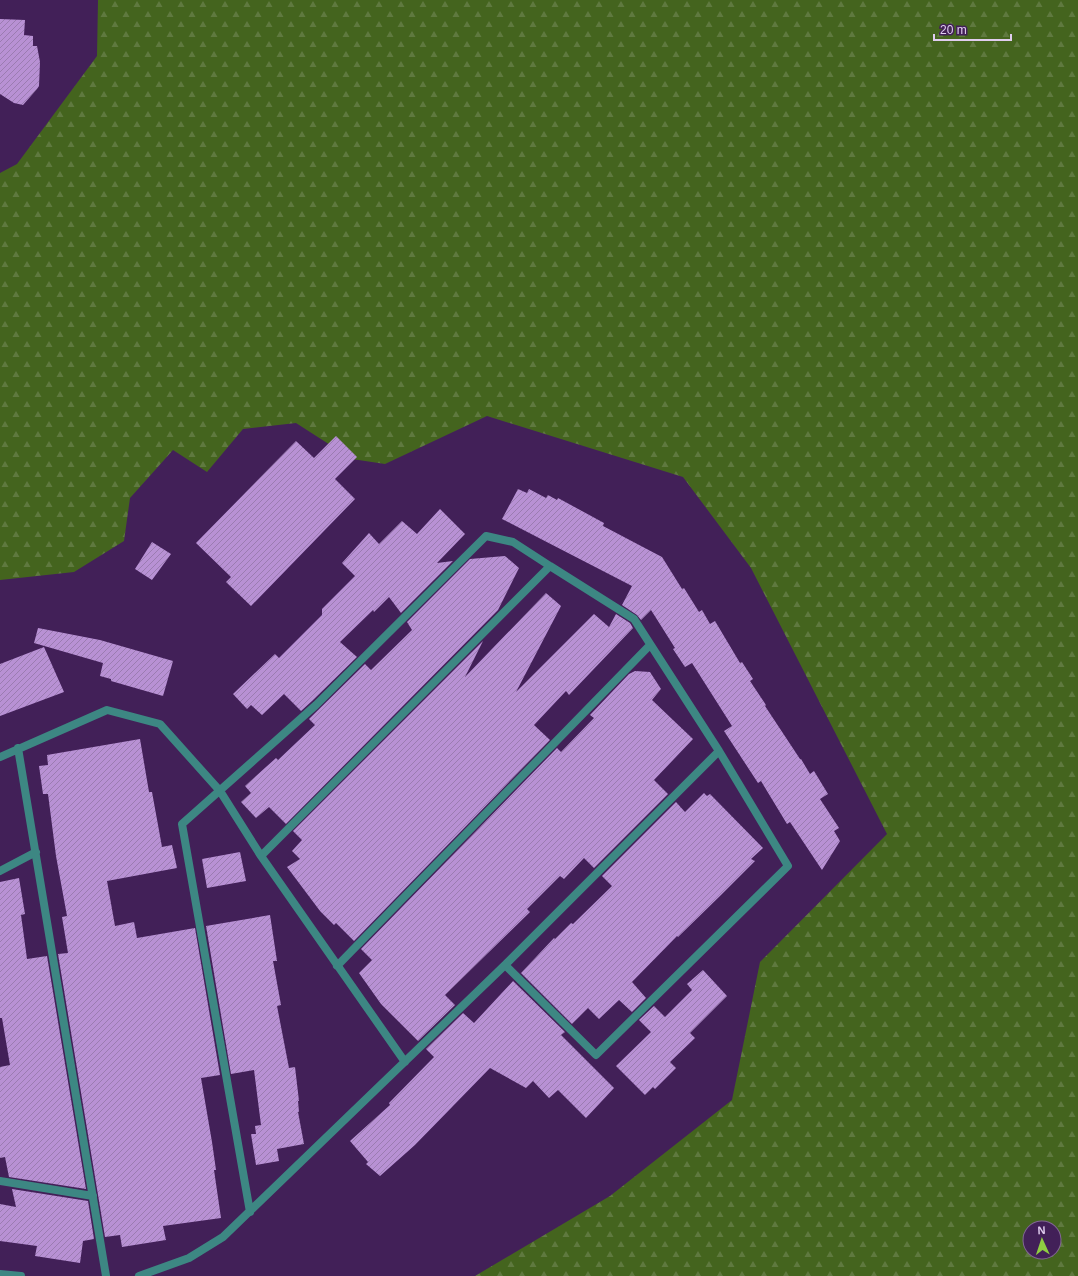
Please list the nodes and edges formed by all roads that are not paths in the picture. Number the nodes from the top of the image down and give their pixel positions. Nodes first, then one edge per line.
1 (550, 566) junction
2 (650, 645) junction
3 (18, 748) junction
4 (719, 751) junction
5 (0, 756) edge
6 (220, 791) junction
7 (36, 852) junction
8 (261, 856) junction
9 (0, 871) edge
10 (505, 965) junction
11 (336, 966) junction
12 (405, 1062) junction
13 (0, 1181) edge
14 (93, 1196) junction
15 (250, 1212) junction
16 (0, 1274) edge
17 (21, 1276) edge
18 (106, 1276) edge
19 (139, 1276) edge

1 - 2 street
1 - 6 street
1 - 8 street
2 - 4 street
2 - 11 street
3 - 5 street
3 - 6 street
3 - 7 street
4 - 10 street
4 - 10 street
6 - 8 street
6 - 15 street
7 - 9 street
7 - 14 street
8 - 11 street
10 - 12 street
11 - 12 street
12 - 15 street
13 - 14 street
14 - 18 street
15 - 19 street
16 - 17 street

